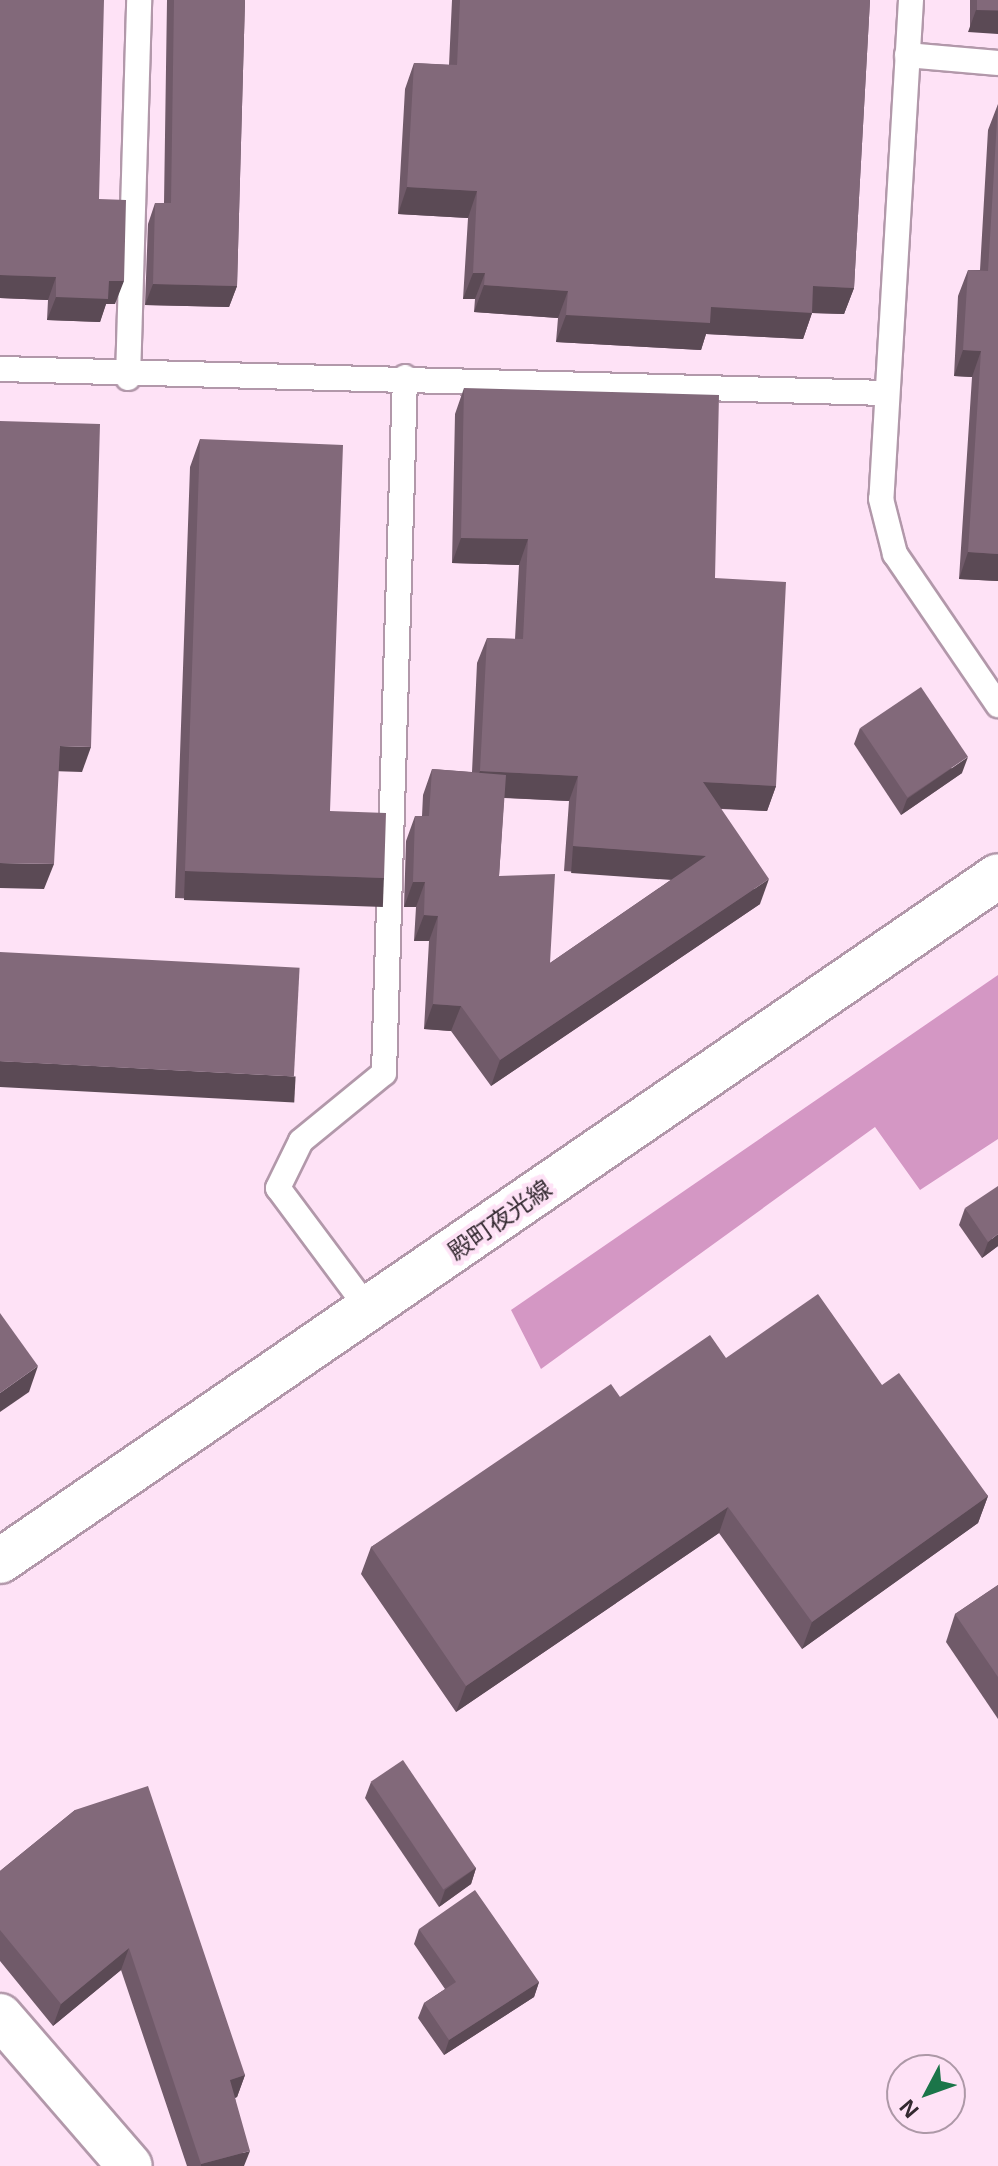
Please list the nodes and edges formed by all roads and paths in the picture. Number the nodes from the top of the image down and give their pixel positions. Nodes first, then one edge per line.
1 (139, 0) edge
2 (911, 0) edge
3 (907, 55) junction
4 (998, 63) edge
5 (0, 369) edge
6 (405, 377) junction
7 (128, 378) junction
8 (887, 393) junction
9 (998, 705) edge
10 (998, 876) edge
11 (369, 1310) junction
12 (0, 1561) edge
13 (0, 2016) edge
14 (130, 2166) edge

1 - 7 lane
2 - 3 lane
3 - 4 lane
3 - 8 lane
5 - 7 lane
6 - 7 lane
6 - 8 lane
6 - 11 lane
8 - 9 lane
10 - 11 street, 殿町夜光線
11 - 12 street, 殿町夜光線
13 - 14 street

